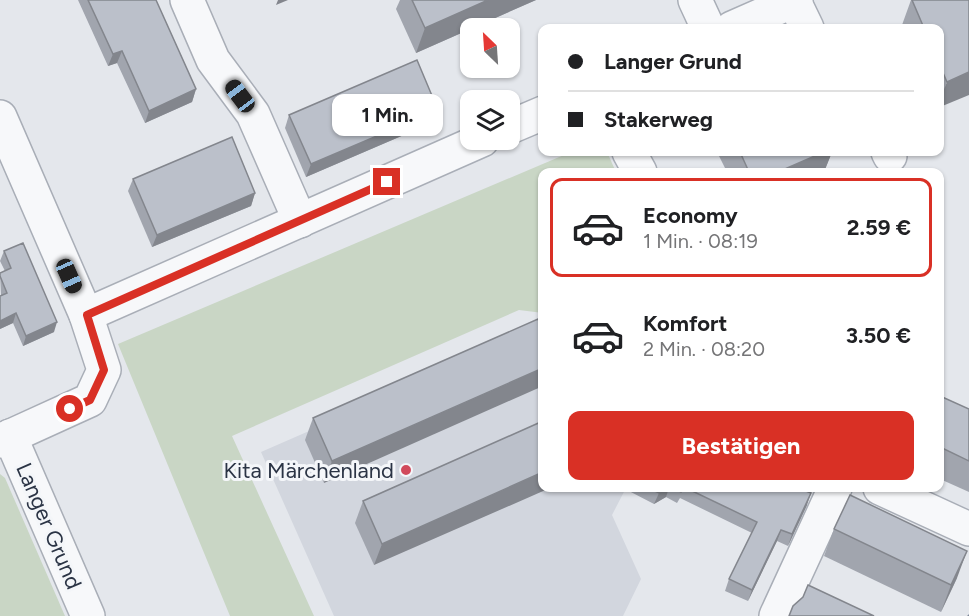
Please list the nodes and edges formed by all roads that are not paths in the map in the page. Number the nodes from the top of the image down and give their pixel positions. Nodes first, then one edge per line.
1 (187, 0) edge
2 (695, 0) edge
3 (795, 0) edge
4 (706, 24) edge
5 (741, 24) edge
6 (805, 24) edge
7 (538, 115) edge
8 (0, 117) edge
9 (520, 123) edge
10 (460, 150) edge
11 (300, 221) junction
12 (87, 315) junction
13 (5, 438) edge
14 (833, 492) edge
15 (889, 492) edge
16 (969, 529) edge
17 (88, 616) edge
18 (776, 616) edge

1 - 11 street
2 - 4 street
3 - 5 street
3 - 6 street
7 - 9 street
8 - 12 street, Langer Grund
10 - 11 street
11 - 12 street
12 - 13 street, Langer Grund
13 - 17 street, Langer Grund
14 - 18 street
15 - 16 street

